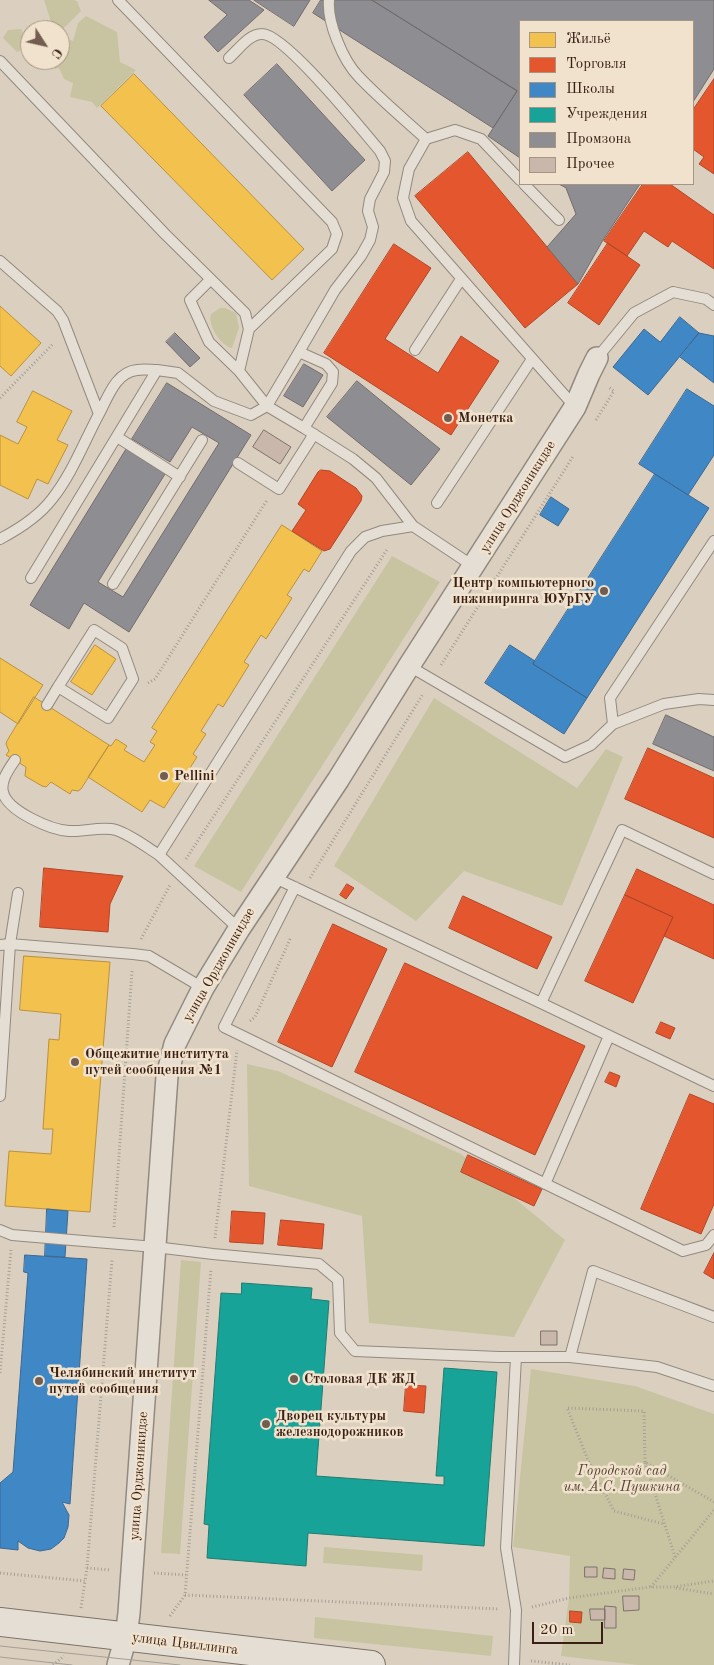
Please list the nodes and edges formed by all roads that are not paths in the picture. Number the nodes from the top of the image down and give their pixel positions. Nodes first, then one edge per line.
1 (118, 0) edge
2 (329, 0) edge
3 (229, 58) dead end
4 (0, 61) edge
5 (426, 139) junction
6 (519, 179) edge
7 (525, 185) edge
8 (559, 220) dead end
9 (0, 261) edge
10 (461, 279) junction
11 (210, 280) junction
12 (714, 305) edge
13 (249, 329) junction
14 (415, 350) dead end
15 (299, 352) junction
16 (532, 358) junction
17 (593, 366) joint
18 (158, 370) junction
19 (239, 371) junction
20 (267, 406) junction
21 (575, 407) junction
22 (99, 414) junction
23 (304, 428) junction
24 (314, 434) junction
25 (118, 437) junction
26 (202, 440) dead end
27 (238, 463) dead end
28 (180, 476) junction
29 (437, 503) dead end
30 (413, 526) junction
31 (0, 539) edge
32 (714, 541) edge
33 (473, 566) junction
34 (31, 578) dead end
35 (114, 584) dead end
36 (409, 666) junction
37 (58, 687) junction
38 (714, 700) edge
39 (47, 706) dead end
40 (613, 724) junction
41 (15, 760) dead end
42 (159, 855) junction
43 (714, 874) edge
44 (273, 877) junction
45 (299, 889) junction
46 (18, 893) dead end
47 (239, 929) junction
48 (5, 945) edge
49 (203, 988) junction
50 (541, 1003) junction
51 (609, 1036) junction
52 (714, 1086) edge
53 (0, 1096) edge
54 (545, 1184) junction
55 (0, 1230) edge
56 (714, 1235) edge
57 (155, 1247) junction
58 (714, 1316) edge
59 (516, 1357) junction
60 (570, 1358) junction
61 (714, 1386) edge
62 (0, 1622) edge
63 (126, 1637) junction
64 (514, 1662) edge
65 (118, 1665) edge
66 (371, 1665) edge

1 - 13 lane
2 - 5 lane
3 - 15 lane
4 - 11 lane
5 - 6 lane
5 - 10 lane
7 - 8 lane
9 - 22 lane
10 - 14 lane
10 - 16 lane
11 - 13 lane
11 - 19 lane
12 - 17 lane
13 - 19 lane
15 - 20 lane
15 - 23 lane
16 - 21 lane
16 - 29 lane
17 - 21 street, улица Орджоникидзе
18 - 20 lane
18 - 22 lane
18 - 25 lane
19 - 20 lane
20 - 23 lane
21 - 33 street, улица Орджоникидзе
22 - 31 lane
23 - 24 lane
24 - 27 lane
24 - 30 lane
25 - 28 lane
25 - 34 lane
26 - 28 lane
28 - 35 lane
30 - 33 lane
30 - 42 lane
32 - 40 lane
33 - 36 street, улица Орджоникидзе
36 - 40 lane
36 - 44 street, улица Орджоникидзе
37 - 37 lane
37 - 39 lane
38 - 40 lane
41 - 42 lane
42 - 47 lane
43 - 50 lane
44 - 45 lane
44 - 47 street, улица Орджоникидзе
45 - 50 lane
45 - 54 lane
46 - 48 lane
47 - 49 street, улица Орджоникидзе
48 - 49 lane
48 - 53 lane
49 - 57 street, улица Орджоникидзе
50 - 51 lane
51 - 52 lane
51 - 54 lane
54 - 56 lane
55 - 57 lane
57 - 59 lane
57 - 63 street, улица Орджоникидзе
58 - 60 lane
59 - 60 lane
59 - 64 lane
60 - 61 lane
62 - 63 main road, улица Цвиллинга
63 - 65 street, улица Орджоникидзе
63 - 66 main road, улица Цвиллинга

